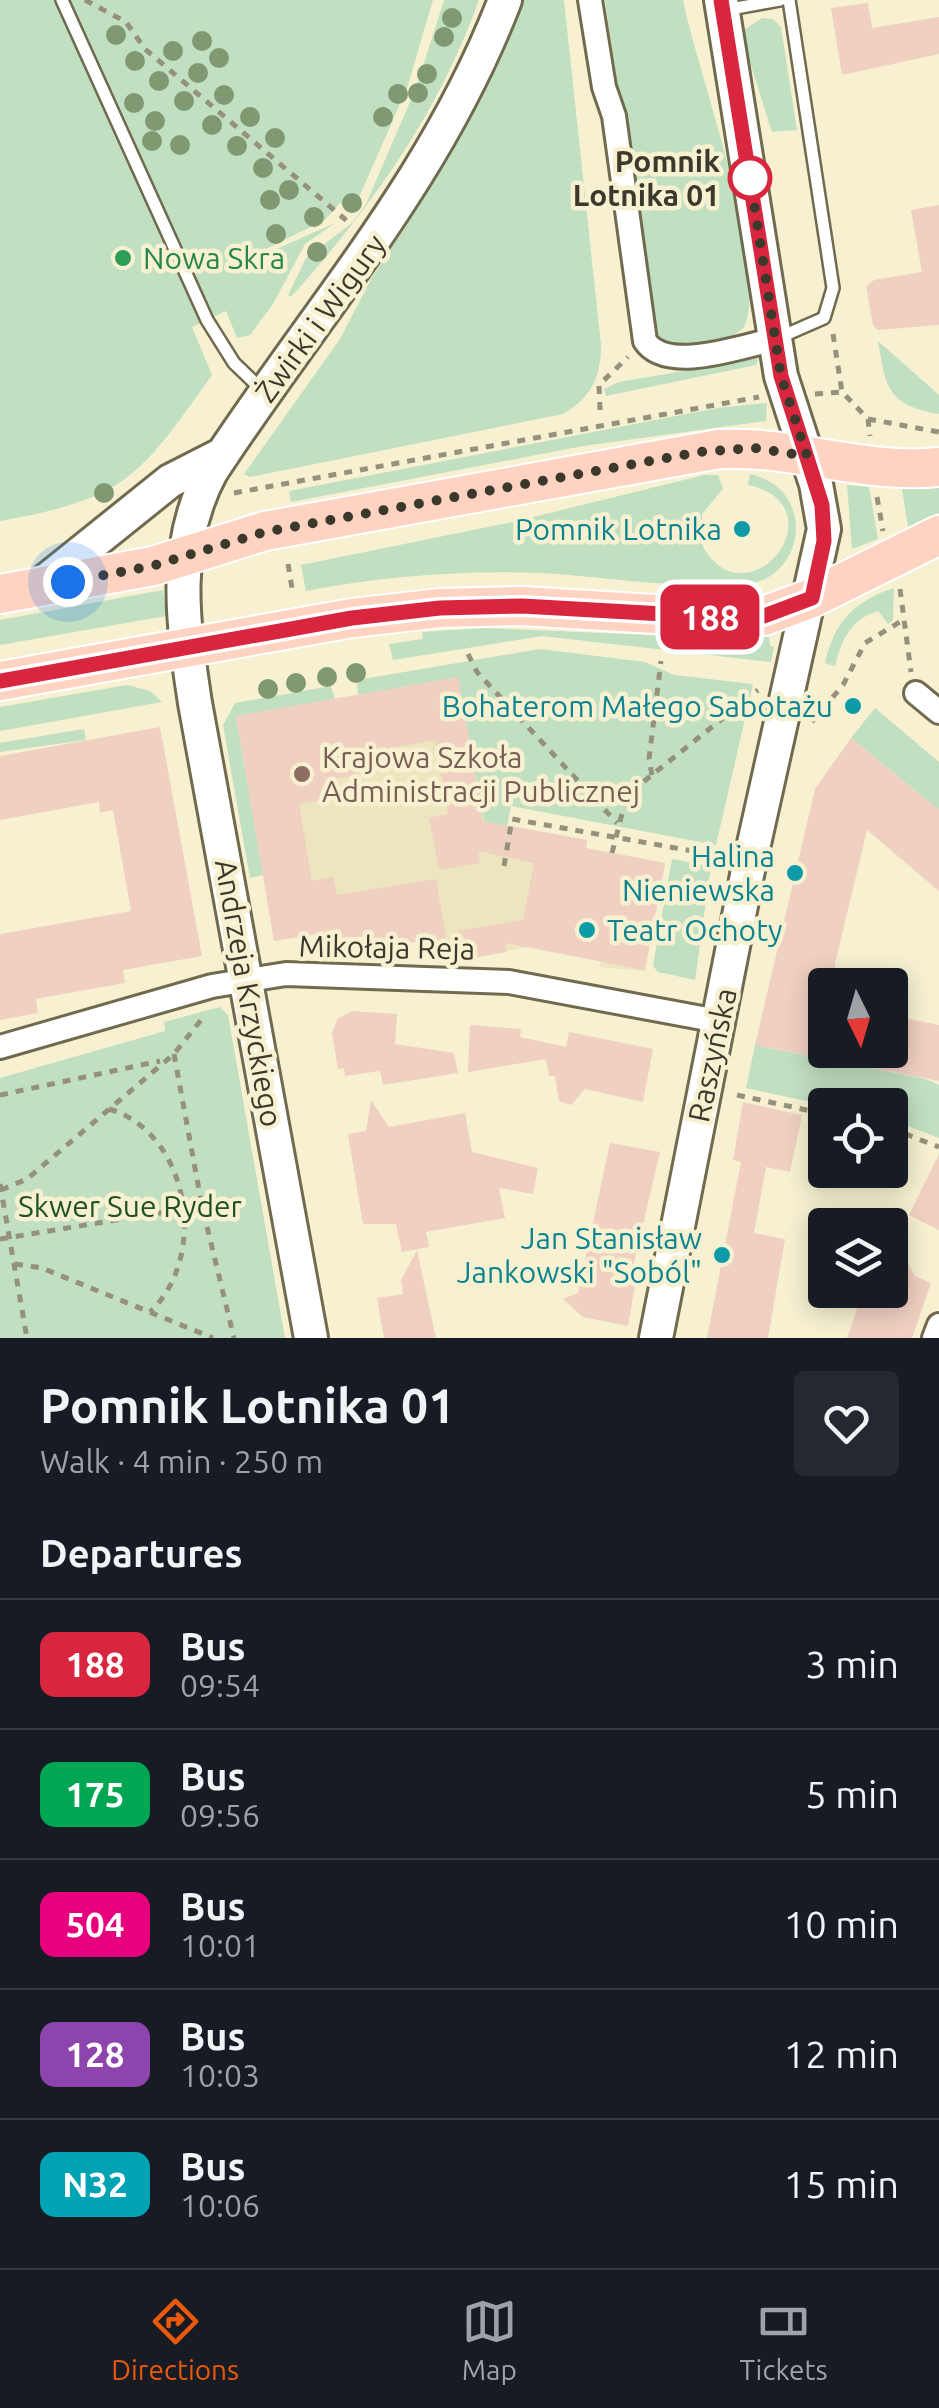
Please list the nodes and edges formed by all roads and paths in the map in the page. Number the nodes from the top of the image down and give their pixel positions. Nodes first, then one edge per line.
1 (62, 0) edge
2 (85, 0) edge
3 (505, 0) edge
4 (590, 0) edge
5 (780, 0) edge
6 (789, 0) edge
7 (722, 5) edge
8 (347, 221) dead end
9 (829, 311) junction
10 (776, 339) junction
11 (645, 341) junction
12 (842, 392) junction
13 (266, 393) junction
14 (816, 394) dead end
15 (767, 396) dead end
16 (600, 410) dead end
17 (868, 419) junction
18 (939, 432) edge
19 (870, 433) dead end
20 (222, 454) junction
21 (807, 456) junction
22 (939, 467) edge
23 (875, 487) dead end
24 (229, 492) dead end
25 (939, 535) edge
26 (884, 538) dead end
27 (183, 556) junction
28 (288, 564) dead end
29 (898, 583) dead end
30 (38, 587) junction
31 (0, 594) edge
32 (293, 594) dead end
33 (812, 598) junction
34 (902, 620) junction
35 (187, 648) junction
36 (468, 654) dead end
37 (661, 661) dead end
38 (0, 682) edge
39 (843, 684) dead end
40 (759, 689) dead end
41 (916, 693) joint
42 (939, 712) edge
43 (652, 775) junction
44 (617, 823) junction
45 (615, 837) junction
46 (612, 853) dead end
47 (721, 856) dead end
48 (504, 866) dead end
49 (246, 979) junction
50 (216, 1002) dead end
51 (718, 1021) junction
52 (0, 1047) edge
53 (174, 1054) junction
54 (163, 1061) junction
55 (0, 1095) edge
56 (737, 1095) dead end
57 (108, 1108) junction
58 (808, 1110) edge
59 (908, 1135) edge
60 (939, 1146) edge
61 (1, 1187) edge
62 (202, 1206) junction
63 (185, 1208) junction
64 (12, 1237) junction
65 (0, 1239) edge
66 (16, 1264) junction
67 (150, 1312) junction
68 (939, 1326) edge
69 (27, 1338) edge
70 (213, 1338) edge
71 (234, 1338) edge
72 (311, 1338) edge
73 (656, 1338) edge
74 (934, 1338) edge

1 - 13 lane
2 - 8 path
3 - 13 main road, Żwirki i Wigury
4 - 11 street
5 - 7 lane
6 - 9 lane
7 - 10 main road
9 - 10 lane
9 - 12 path
10 - 11 street
10 - 21 main road
11 - 16 path
12 - 14 path
12 - 17 path
13 - 20 main road, Żwirki i Wigury
15 - 24 path
17 - 18 path
17 - 19 path
20 - 27 main road, Żwirki i Wigury
20 - 30 main road
21 - 22 main road
21 - 27 main road
21 - 33 main road, Raszyńska
23 - 26 path
25 - 33 main road
27 - 30 main road
27 - 35 main road, Żwirki i Wigury
28 - 32 path
29 - 34 path
30 - 31 main road
33 - 35 main road
33 - 51 main road, Raszyńska
34 - 39 path
34 - 41 path
35 - 38 main road
35 - 49 main road, Andrzeja Krzyckiego
36 - 44 path
37 - 43 path
40 - 43 path
41 - 42 street
43 - 44 path
44 - 45 path
45 - 46 path
45 - 47 path
45 - 48 path
49 - 51 street, Mikołaja Reja
49 - 52 street, Mikołaja Reja
49 - 72 main road, Andrzeja Krzyckiego
50 - 53 path
51 - 73 main road, Raszyńska
53 - 54 path
53 - 62 path
54 - 55 path
54 - 57 path
56 - 58 path
57 - 61 path
57 - 63 path
59 - 60 path
61 - 64 path
62 - 63 path
62 - 71 path
63 - 64 path
63 - 67 path
64 - 65 path
64 - 66 path
66 - 67 path
66 - 69 path
67 - 70 path
68 - 74 street

